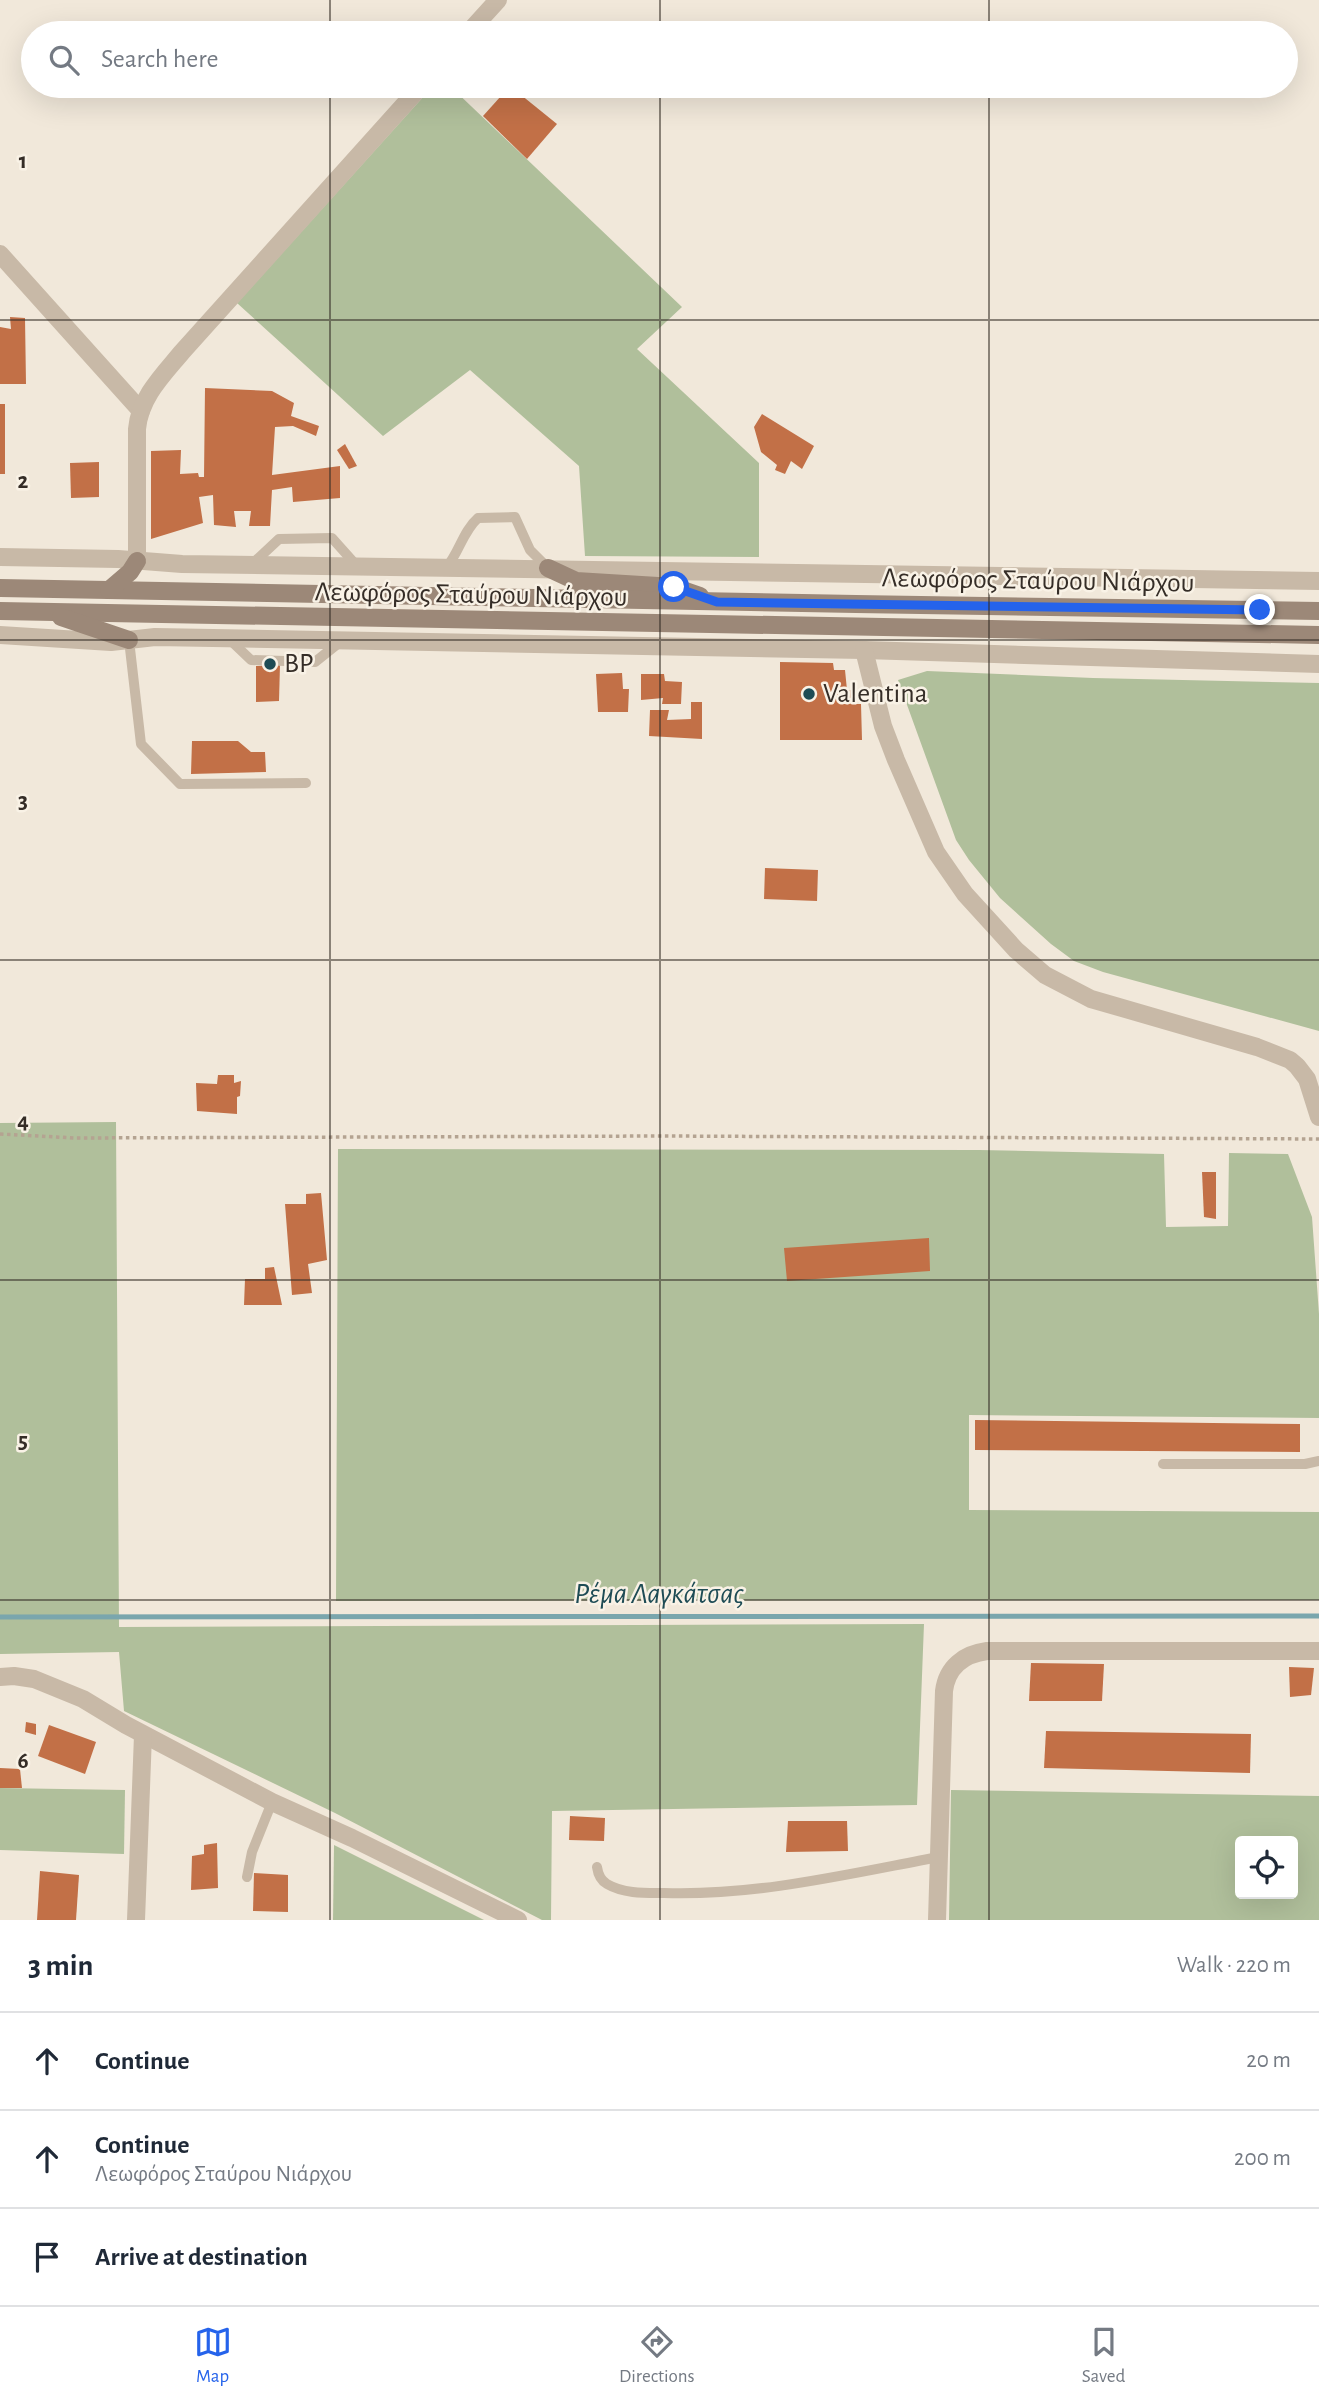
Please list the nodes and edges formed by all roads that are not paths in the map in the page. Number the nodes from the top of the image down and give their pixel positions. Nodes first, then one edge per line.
1 (498, 0) edge
2 (479, 21) edge
3 (410, 98) edge
4 (0, 254) edge
5 (141, 411) junction
6 (0, 557) edge
7 (137, 561) junction
8 (251, 565) junction
9 (356, 566) junction
10 (446, 568) junction
11 (548, 568) junction
12 (1319, 581) edge
13 (0, 588) edge
14 (109, 590) junction
15 (717, 602) junction
16 (0, 611) edge
17 (1319, 611) edge
18 (52, 612) junction
19 (0, 635) edge
20 (1319, 635) edge
21 (130, 640) junction
22 (864, 650) junction
23 (1319, 664) edge
24 (306, 783) dead end
25 (1319, 1117) edge
26 (1319, 1461) edge
27 (1163, 1464) dead end
28 (1319, 1651) edge
29 (0, 1677) edge
30 (143, 1735) junction
31 (272, 1802) junction
32 (939, 1857) junction
33 (597, 1867) dead end
34 (247, 1877) dead end
35 (136, 1920) edge
36 (518, 1920) edge
37 (937, 1920) edge

1 - 2 street
3 - 5 street
4 - 5 street
5 - 7 street
6 - 7 street
7 - 8 street
7 - 14 main road
8 - 9 street
8 - 9 lane
9 - 10 street
10 - 11 street
10 - 11 lane
11 - 12 street
11 - 15 main road
13 - 14 main road, Λεωφόρος Σταύρου Νιάρχου
14 - 15 main road, Λεωφόρος Σταύρου Νιάρχου
15 - 17 main road, Λεωφόρος Σταύρου Νιάρχου
16 - 18 main road, Λεωφόρος Σταύρου Νιάρχου
18 - 20 main road, Λεωφόρος Σταύρου Νιάρχου
18 - 21 main road
19 - 21 street
21 - 22 street
21 - 24 lane
22 - 23 street
22 - 25 street
26 - 27 lane
28 - 32 street
29 - 30 street
30 - 31 street
30 - 35 street
31 - 34 lane
31 - 36 street
32 - 33 lane
32 - 37 street

